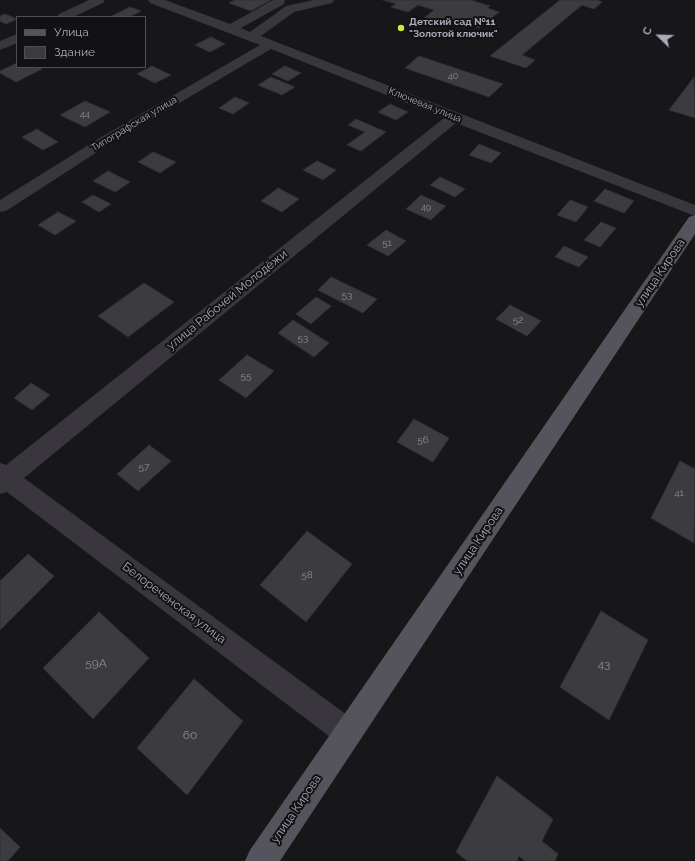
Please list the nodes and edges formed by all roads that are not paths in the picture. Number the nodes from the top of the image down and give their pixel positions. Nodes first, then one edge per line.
1 (99, 0) edge
2 (154, 0) edge
3 (281, 0) edge
4 (328, 0) edge
5 (65, 16) edge
6 (231, 29) junction
7 (252, 37) junction
8 (16, 38) edge
9 (270, 44) junction
10 (0, 46) edge
11 (454, 117) junction
12 (0, 207) edge
13 (695, 211) edge
14 (695, 221) edge
15 (2, 478) edge
16 (348, 733) junction
17 (261, 861) edge

1 - 5 street
2 - 6 street, Ключевая улица
3 - 6 street
4 - 7 street
6 - 7 street, Ключевая улица
7 - 9 street, Ключевая улица
8 - 10 street
9 - 11 street, Ключевая улица
9 - 12 street, Типографская улица
11 - 13 street, Ключевая улица
11 - 15 street, улица Рабочей Молодёжи
14 - 16 main road, улица Кирова
15 - 16 street, Белореченская улица
16 - 17 main road, улица Кирова

